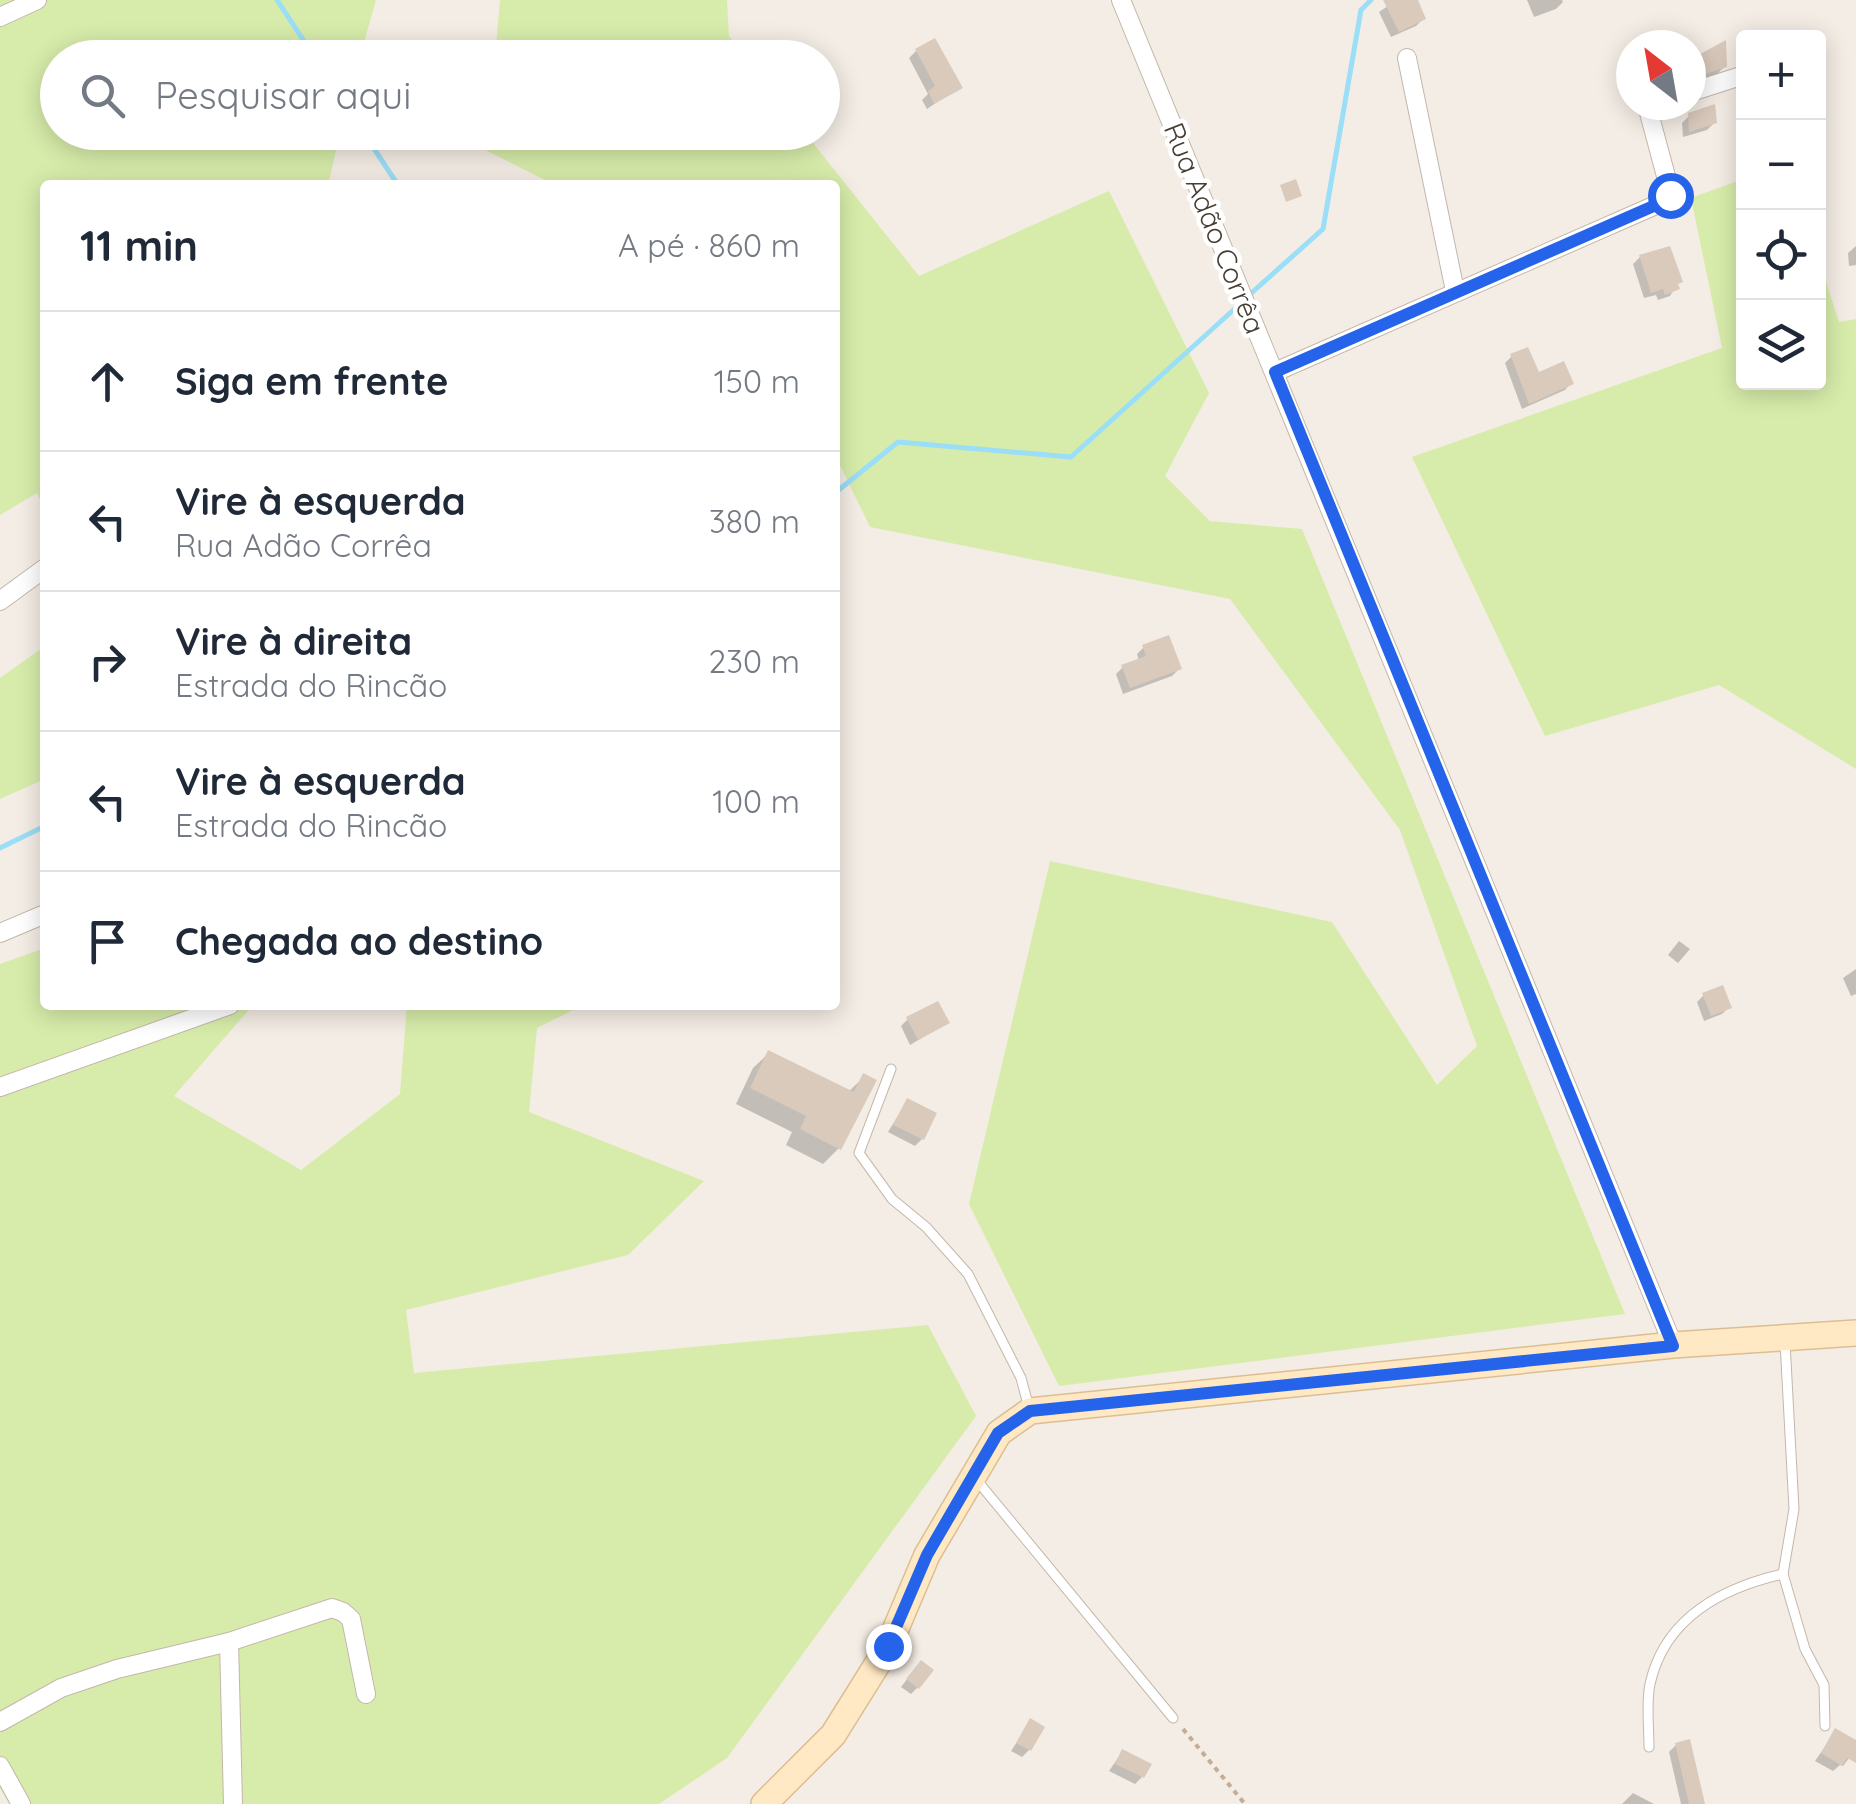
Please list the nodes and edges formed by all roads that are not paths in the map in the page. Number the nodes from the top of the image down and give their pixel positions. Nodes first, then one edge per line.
1 (37, 0) edge
2 (1121, 0) edge
3 (0, 17) edge
4 (1408, 58) dead end
5 (1736, 78) edge
6 (1706, 87) edge
7 (1651, 120) edge
8 (1455, 291) junction
9 (1275, 372) junction
10 (40, 572) edge
11 (0, 602) edge
12 (40, 916) edge
13 (0, 933) edge
14 (216, 1010) edge
15 (891, 1069) dead end
16 (0, 1087) edge
17 (1856, 1334) edge
18 (1784, 1339) junction
19 (1673, 1346) junction
20 (1030, 1411) junction
21 (973, 1476) junction
22 (1783, 1574) junction
23 (228, 1642) junction
24 (366, 1694) dead end
25 (1173, 1718) road end
26 (0, 1722) edge
27 (1826, 1726) dead end
28 (1649, 1747) dead end
29 (0, 1766) edge
30 (21, 1804) edge
31 (234, 1804) edge
32 (764, 1804) edge

1 - 3 street
2 - 9 street, Rua Adão Corrêa
4 - 8 street
5 - 6 street
7 - 8 street
8 - 9 street
9 - 19 street, Rua Adão Corrêa
10 - 11 street
12 - 13 street
14 - 16 street
15 - 20 lane
17 - 18 street
18 - 19 street
18 - 22 lane
19 - 20 street
20 - 21 street
21 - 25 lane
21 - 32 street
22 - 27 lane
22 - 28 lane
23 - 24 street
23 - 26 street
23 - 31 street
29 - 30 street

